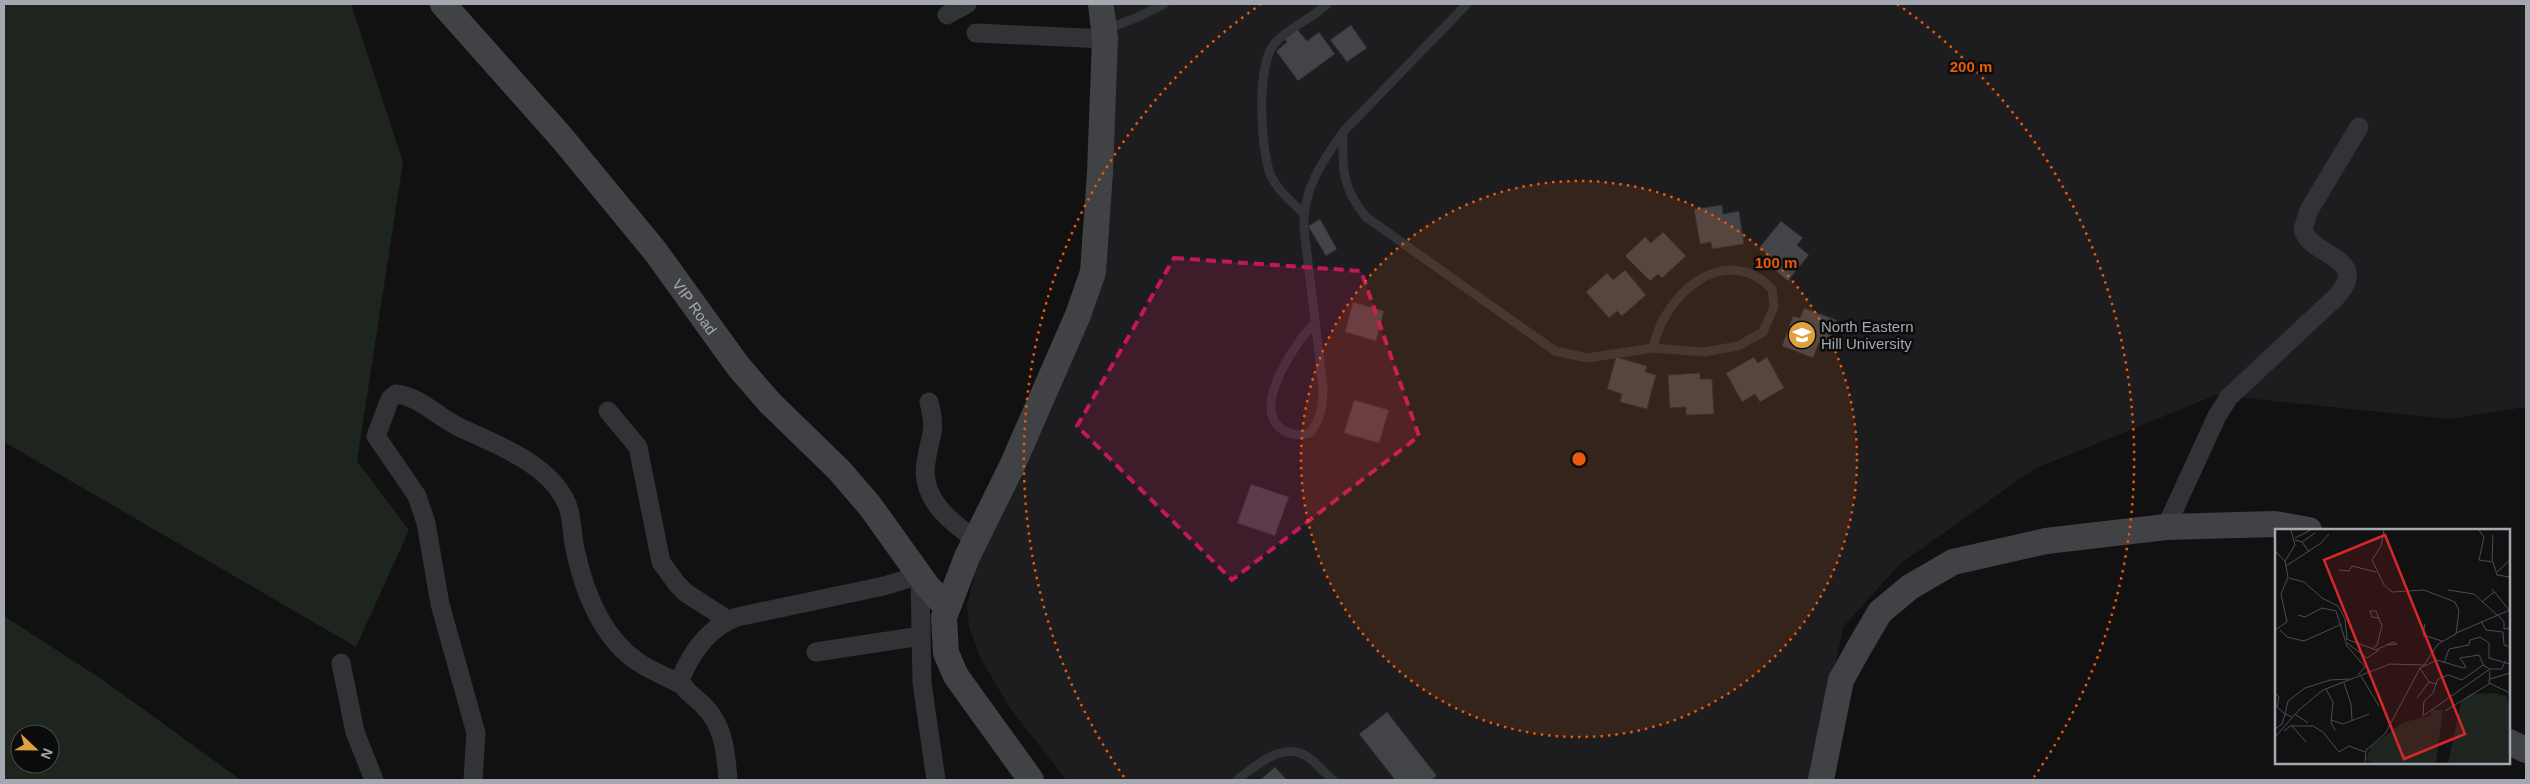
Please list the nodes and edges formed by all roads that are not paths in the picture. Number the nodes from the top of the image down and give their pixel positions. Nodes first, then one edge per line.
1 (443, 4) edge
2 (967, 4) edge
3 (1101, 4) edge
4 (1164, 4) edge
5 (1327, 4) edge
6 (1467, 4) edge
7 (946, 15) dead end
8 (976, 34) dead end
9 (1105, 35) junction
10 (2359, 127) dead end
11 (1343, 132) junction
12 (1303, 213) junction
13 (1314, 324) junction
14 (1652, 348) junction
15 (928, 402) dead end
16 (608, 411) dead end
17 (2166, 527) junction
18 (2303, 529) edge
19 (975, 539) junction
20 (920, 575) junction
21 (946, 607) junction
22 (728, 620) junction
23 (921, 636) junction
24 (816, 652) dead end
25 (342, 663) dead end
26 (682, 685) junction
27 (2510, 742) edge
28 (2526, 750) edge
29 (374, 780) edge
30 (473, 780) edge
31 (728, 780) edge
32 (936, 780) edge
33 (1031, 780) edge
34 (1237, 780) edge
35 (1333, 780) edge
36 (1821, 780) edge

1 - 20 street, VIP Road
2 - 7 street
3 - 9 street
4 - 9 lane
5 - 12 lane
6 - 11 lane
8 - 9 street
9 - 19 street
10 - 17 street
11 - 12 lane
11 - 14 lane
12 - 13 lane
13 - 13 lane
14 - 14 lane
15 - 19 street
16 - 22 street
17 - 18 street
17 - 36 street
19 - 21 street
20 - 21 street, VIP Road
20 - 22 street
20 - 23 street
21 - 33 street
22 - 26 street
23 - 24 street
23 - 32 street
25 - 29 street
26 - 30 street
26 - 31 street
27 - 28 street
34 - 35 lane

